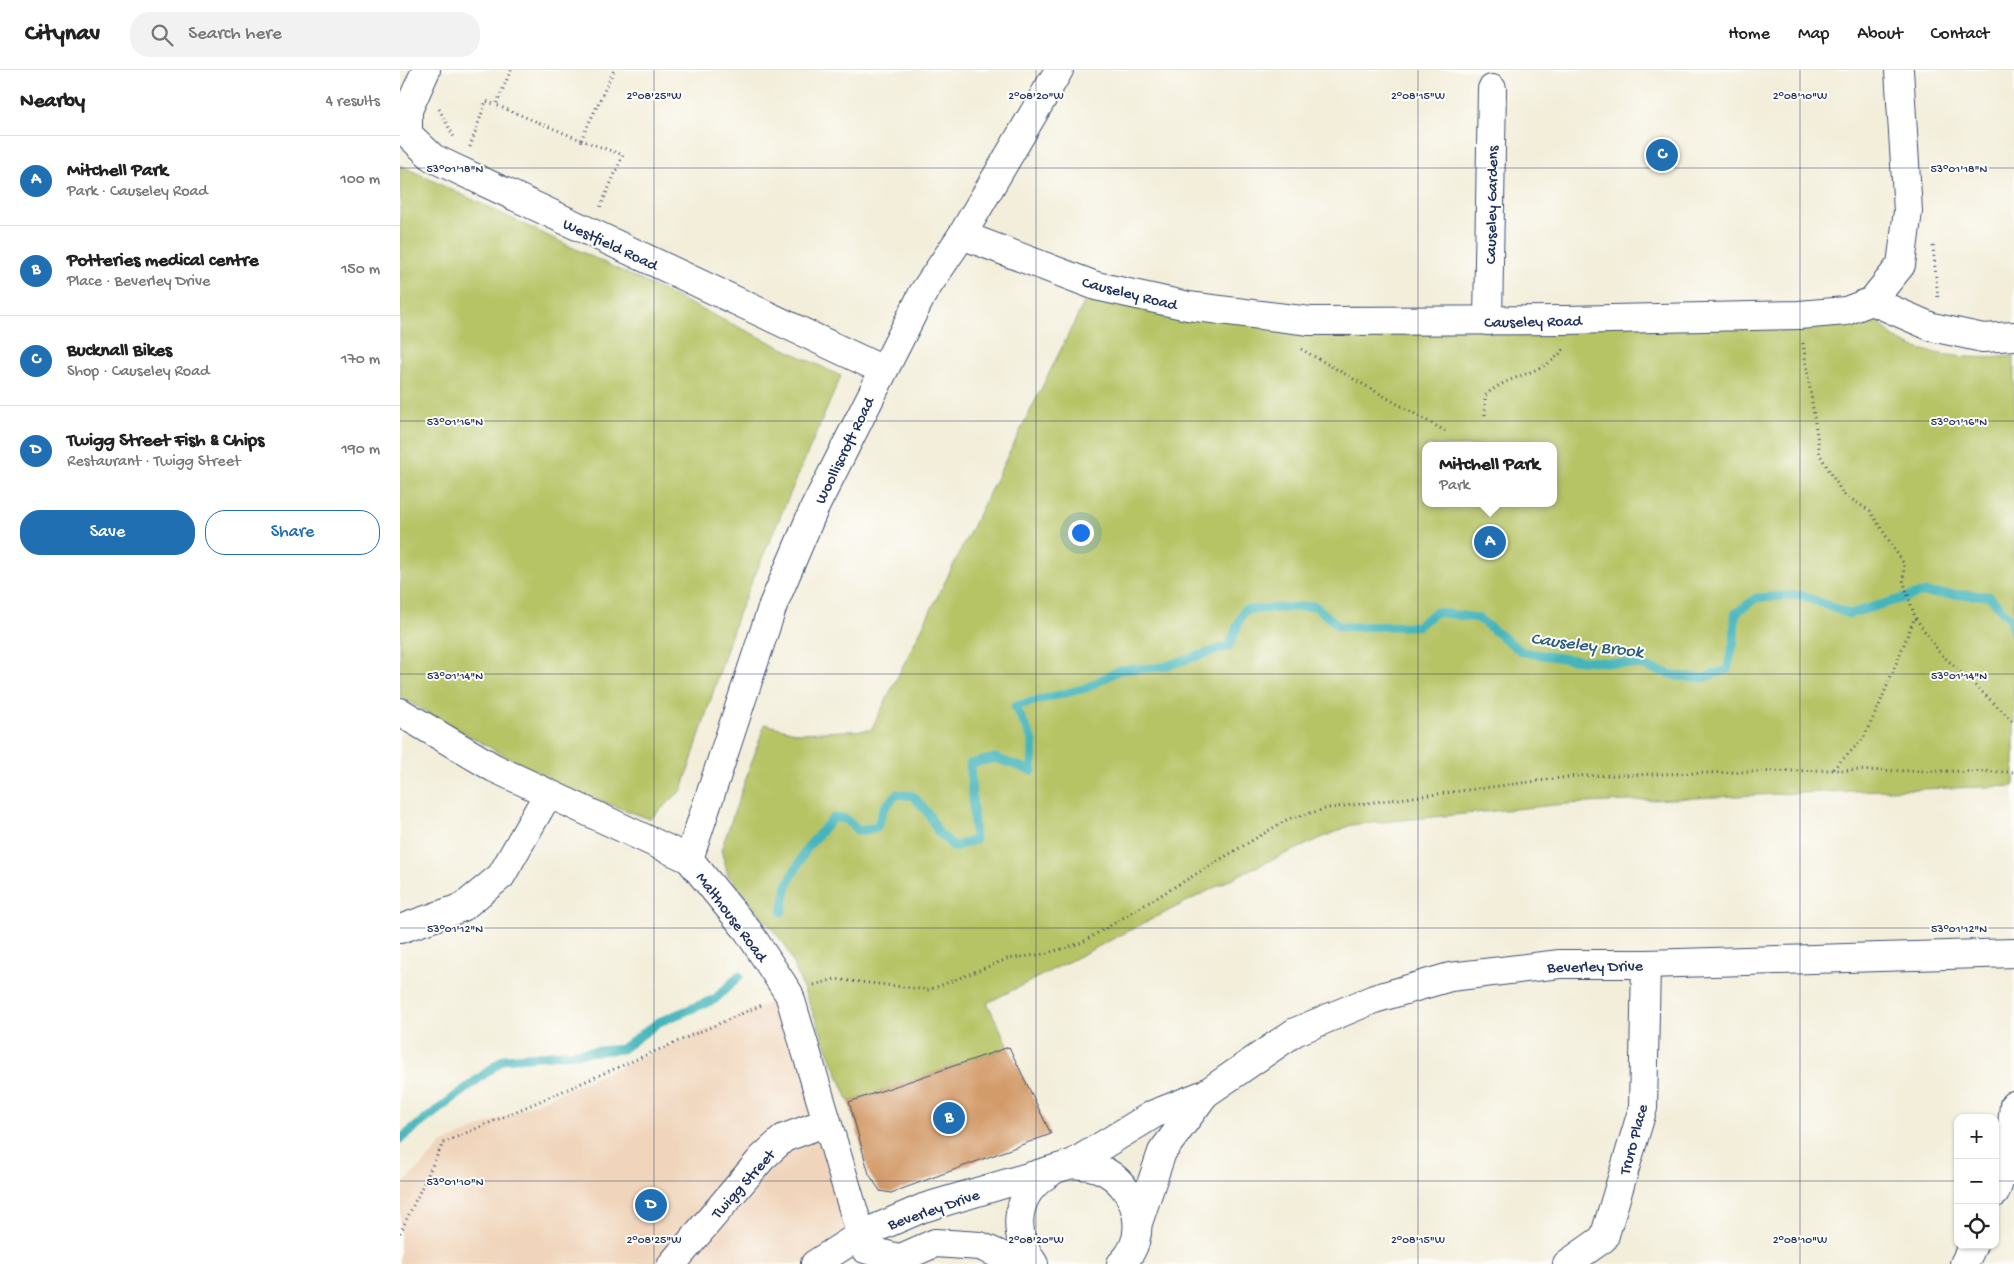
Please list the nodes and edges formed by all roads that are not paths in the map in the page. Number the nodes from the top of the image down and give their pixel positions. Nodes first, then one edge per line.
1 (1059, 70) edge
2 (1899, 70) edge
3 (424, 74) edge
4 (1492, 88) dead end
5 (962, 235) junction
6 (1872, 300) junction
7 (1488, 321) junction
8 (2014, 336) edge
9 (883, 370) junction
10 (400, 712) edge
11 (548, 794) junction
12 (689, 859) junction
13 (400, 929) edge
14 (2014, 953) edge
15 (1646, 964) junction
16 (1205, 1094) junction
17 (2014, 1105) edge
18 (827, 1122) junction
19 (1065, 1166) junction
20 (1999, 1182) edge
21 (1139, 1220) junction
22 (860, 1235) junction
23 (1971, 1249) edge
24 (892, 1261) edge
25 (672, 1264) edge
26 (815, 1264) edge
27 (1021, 1264) edge
28 (1034, 1264) edge
29 (1121, 1264) edge
30 (1567, 1264) edge
31 (1964, 1264) edge

1 - 5 street, Woolliscroft Road
2 - 6 street, Causeley Road
3 - 9 street, Westfield Road
4 - 7 street, Causeley Gardens
5 - 7 street, Causeley Road
5 - 9 street, Woolliscroft Road
6 - 7 street, Causeley Road
6 - 8 street
9 - 12 street, Woolliscroft Road
10 - 11 street, Malthouse Road
11 - 12 street, Malthouse Road
11 - 13 street
12 - 18 street, Malthouse Road
14 - 15 street, Beverley Drive
15 - 16 street, Beverley Drive
15 - 30 street, Truro Place
16 - 19 street, Beverley Drive
16 - 21 street, Beverley Drive
17 - 20 street
18 - 22 street, Malthouse Road
18 - 25 street, Twigg Street
19 - 21 street
19 - 22 street, Beverley Drive
19 - 28 street
21 - 29 street, Beverley Drive
22 - 24 street, Malthouse Road
22 - 26 street, Beverley Drive
23 - 31 street
24 - 27 street, Beverley Drive

